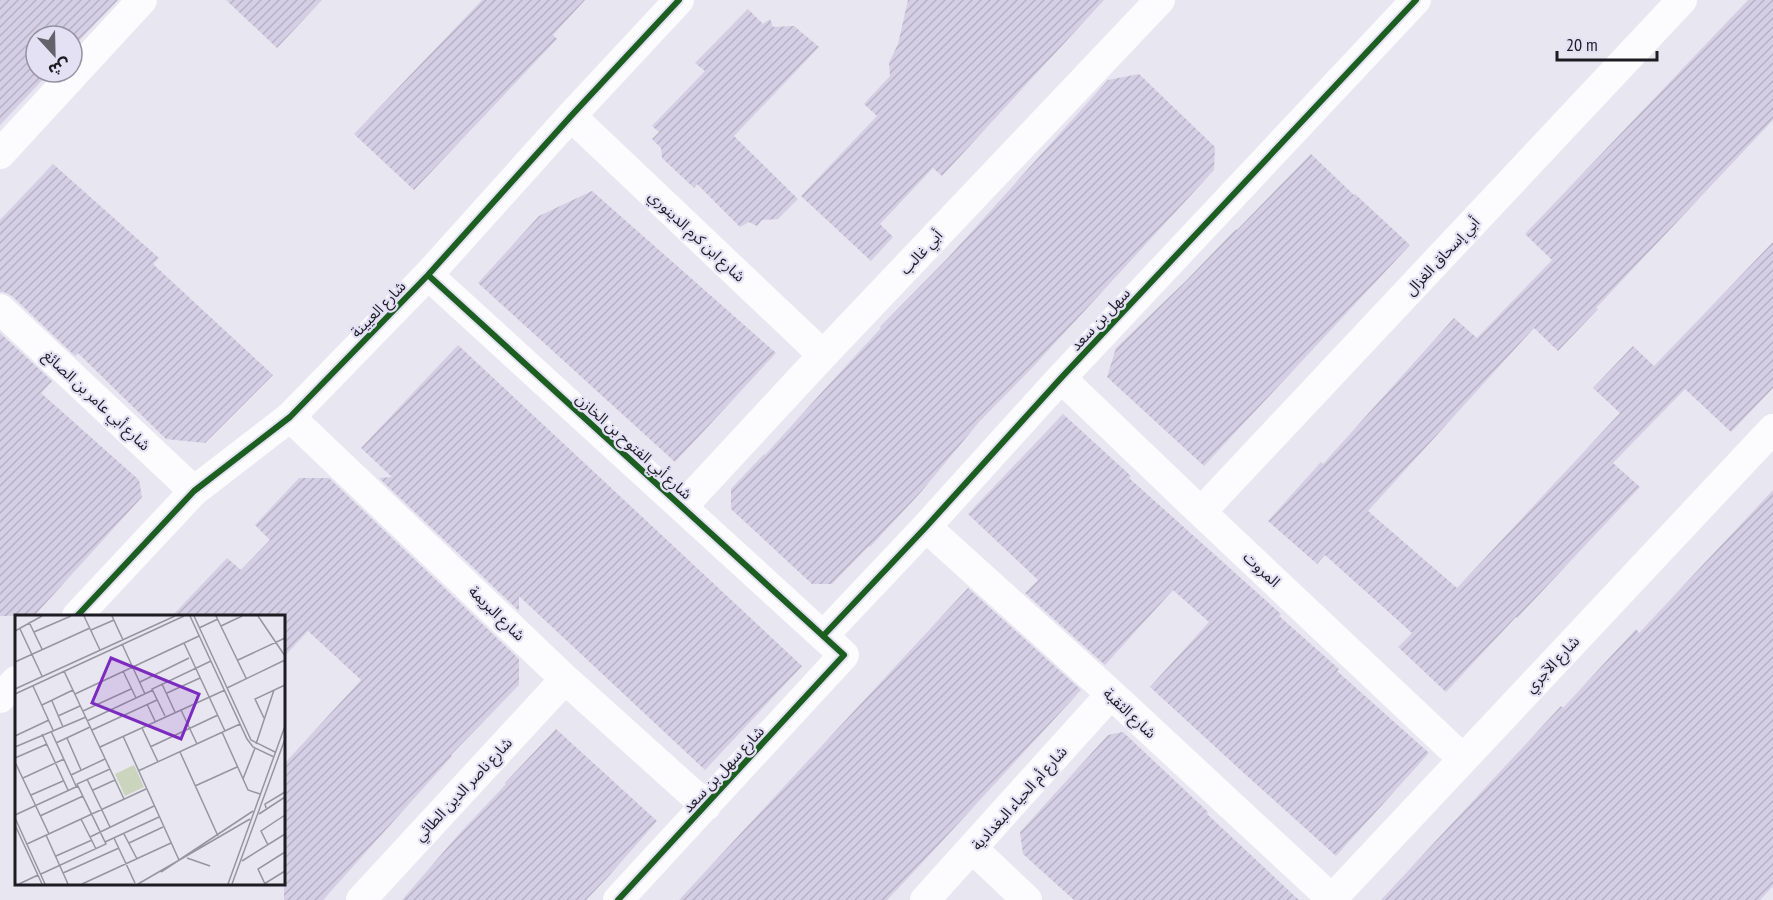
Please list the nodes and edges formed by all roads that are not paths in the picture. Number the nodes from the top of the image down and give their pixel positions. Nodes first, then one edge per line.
1 (142, 0) edge
2 (679, 0) edge
3 (1160, 0) edge
4 (1416, 0) edge
5 (1682, 0) edge
6 (571, 116) junction
7 (0, 154) edge
8 (428, 274) junction
9 (0, 309) edge
10 (823, 355) junction
11 (1061, 378) junction
12 (290, 417) junction
13 (1773, 429) edge
14 (194, 491) junction
15 (683, 506) junction
16 (1201, 512) junction
17 (926, 527) junction
18 (77, 615) edge
19 (834, 646) junction
20 (565, 678) junction
21 (15, 682) edge
22 (1111, 694) junction
23 (0, 698) edge
24 (1463, 759) junction
25 (706, 806) junction
26 (973, 849) junction
27 (361, 900) edge
28 (618, 900) edge
29 (926, 900) edge
30 (1027, 900) edge
31 (1332, 900) edge

1 - 7 street
2 - 6 street, شارع العيينة
3 - 10 street, أبي غالب
4 - 11 street, سهل بن سعد
5 - 16 street, أبي إسحاق الغزال
6 - 8 street, شارع العيينة
6 - 10 street, شارع ابن كرم الدينوري
8 - 12 street, شارع العيينة
8 - 15 street, شارع أبي الفتوح بن الخازن
9 - 14 street, شارع أبي عامر بن الصائغ
10 - 15 street, أبي غالب
11 - 16 street, المروت
11 - 17 street, سهل بن سعد
12 - 14 street, شارع العيينة
12 - 20 street, شارع البريمة
13 - 24 street, شارع الآجري
14 - 18 street, شارع العيينة
15 - 19 street, شارع أبي الفتوح بن الخازن
16 - 24 street, المروت
17 - 19 street, سهل بن سعد
17 - 22 street, شارع الثقبة
19 - 25 street, شارع سهل بن سعد
20 - 25 street, شارع البريمة
20 - 27 street, شارع ناصر الدين الطائي
21 - 23 street
22 - 26 street, شارع أم الحياء البغدادية
22 - 31 street, شارع الثقبة
24 - 31 street, شارع الآجري
25 - 28 street, شارع سهل بن سعد
26 - 29 street, شارع أم الحياء البغدادية
26 - 30 street

